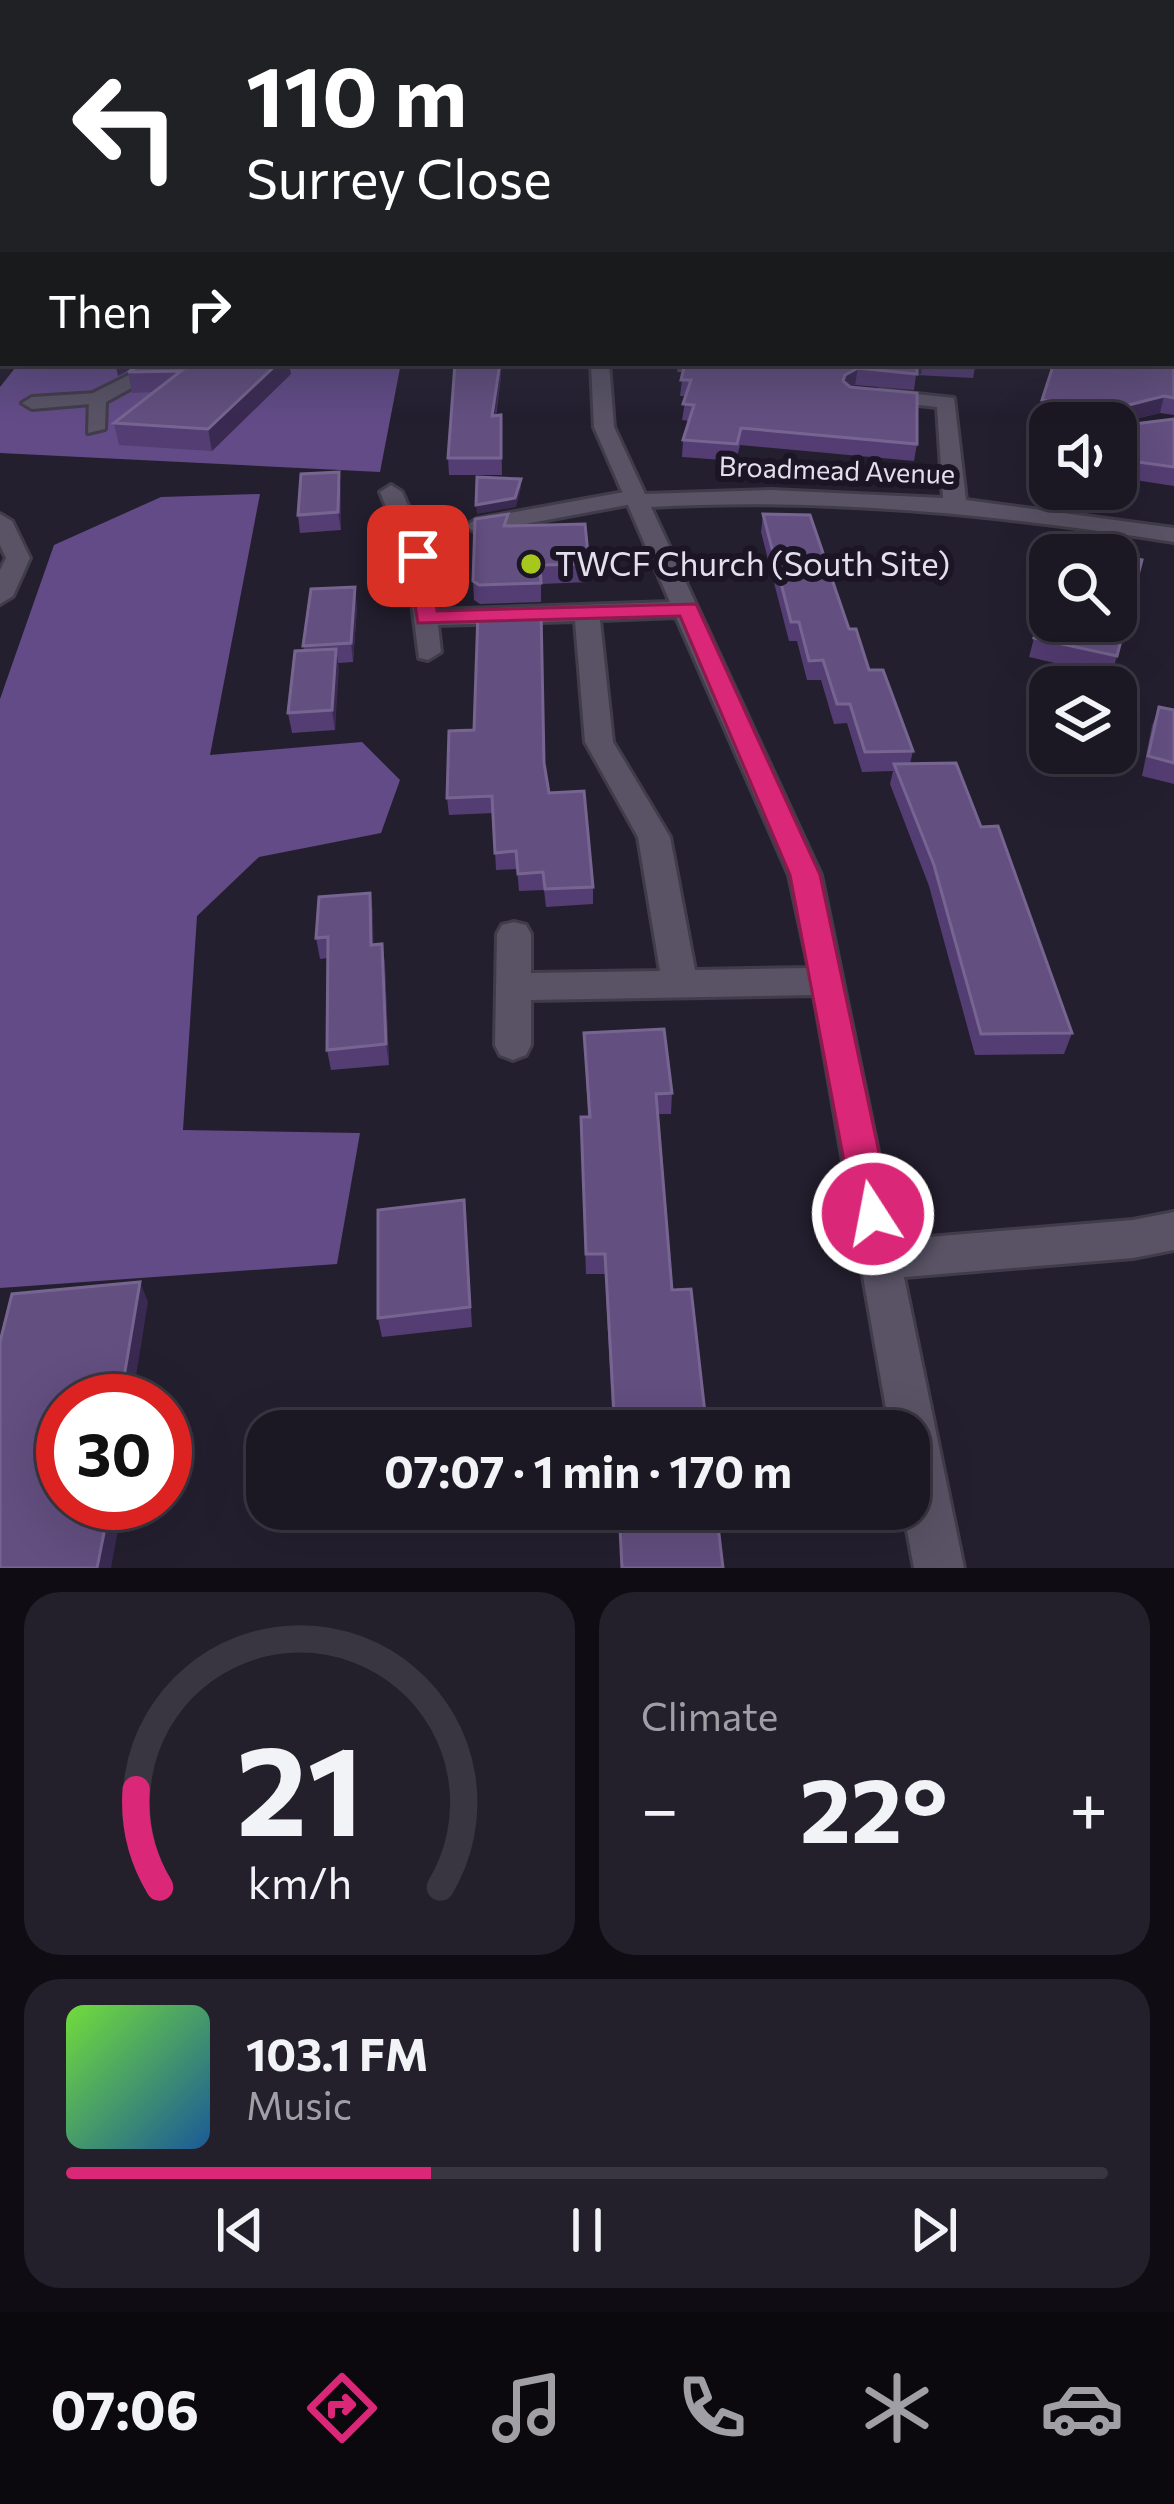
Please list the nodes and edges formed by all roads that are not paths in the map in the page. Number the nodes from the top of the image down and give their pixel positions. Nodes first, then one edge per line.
1 (162, 366) edge
2 (600, 366) edge
3 (855, 394) edge
4 (96, 399) junction
5 (32, 403) dead end
6 (95, 429) dead end
7 (391, 492) dead end
8 (635, 499) junction
9 (955, 505) junction
10 (0, 521) edge
11 (477, 526) edge
12 (1174, 535) edge
13 (0, 596) edge
14 (688, 609) junction
15 (587, 613) junction
16 (426, 618) junction
17 (428, 652) dead end
18 (514, 934) dead end
19 (679, 981) junction
20 (830, 981) junction
21 (514, 987) junction
22 (513, 1045) dead end
23 (1174, 1231) edge
24 (881, 1260) junction
25 (939, 1568) edge

1 - 4 street
2 - 8 street
3 - 9 street
4 - 5 street
4 - 6 street
7 - 16 street
8 - 9 street, Broadmead Avenue
8 - 11 street, Broadmead Avenue
8 - 14 street
9 - 12 street, Broadmead Avenue
10 - 13 street
14 - 15 street
14 - 20 street
15 - 16 street
15 - 19 street
16 - 17 street
18 - 21 street
19 - 20 street
19 - 21 street
20 - 24 street
21 - 22 street
23 - 24 street
24 - 25 street

